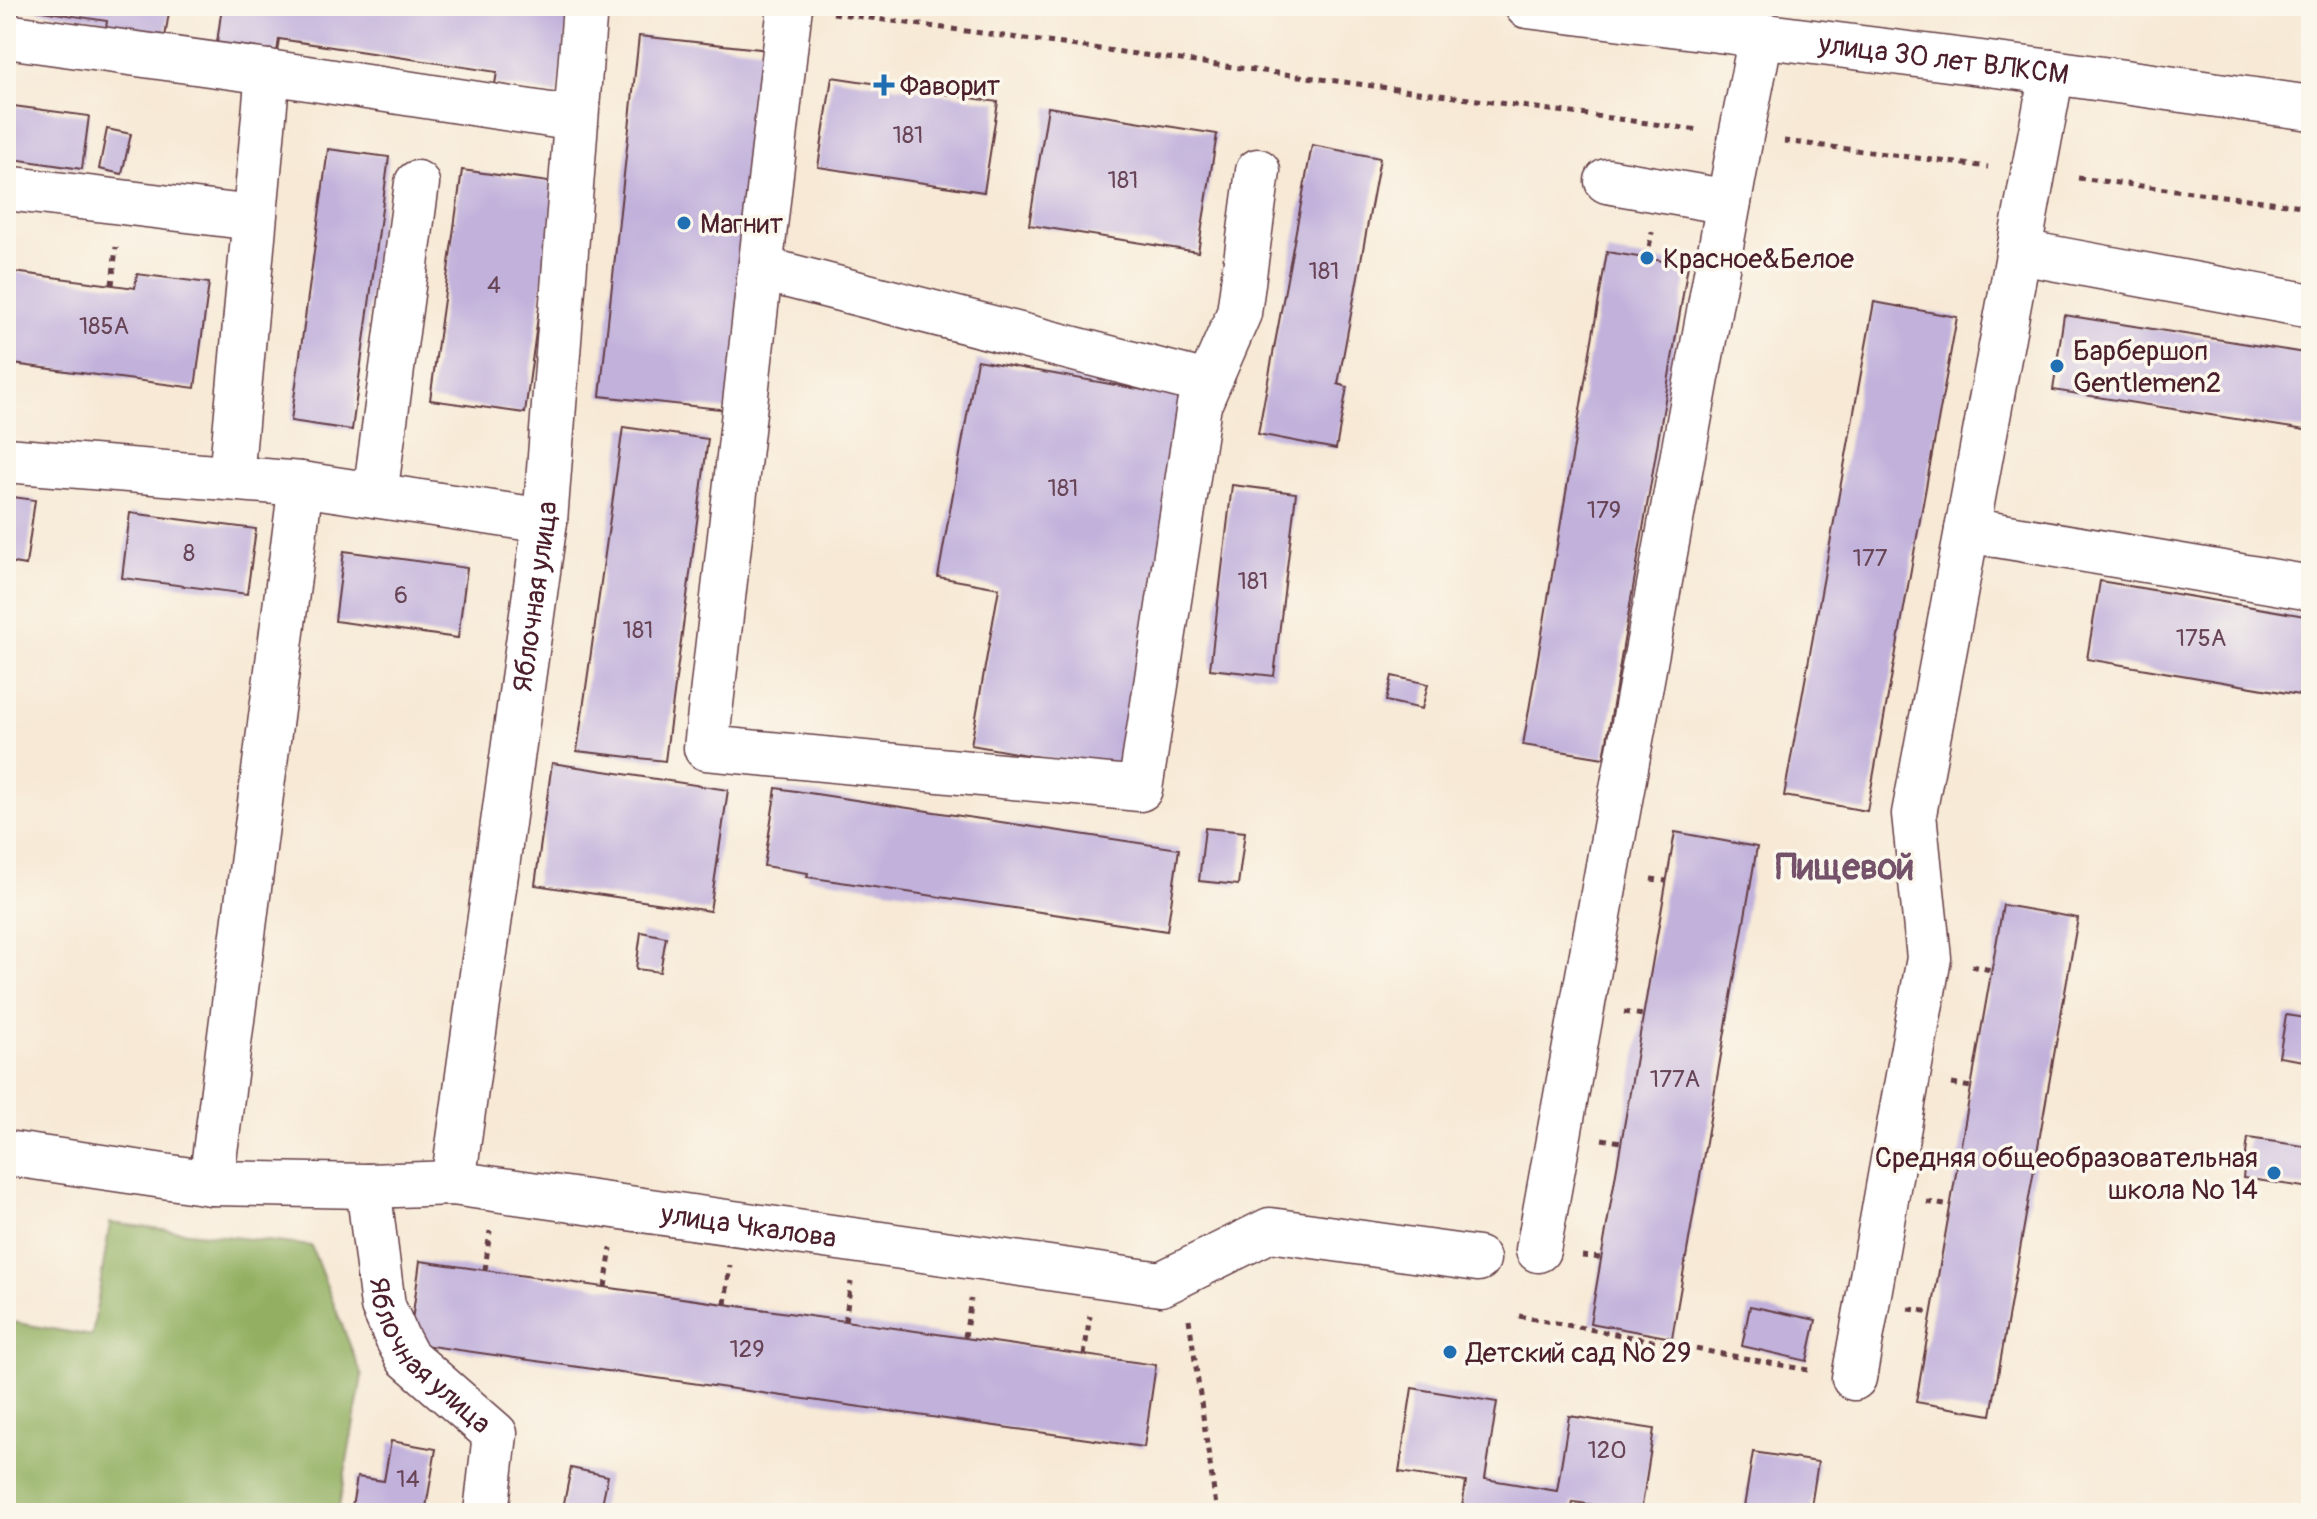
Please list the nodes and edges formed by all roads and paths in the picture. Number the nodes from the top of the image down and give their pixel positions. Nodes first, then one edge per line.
1 (585, 6) edge
2 (1527, 6) edge
3 (790, 7) edge
4 (6, 36) edge
5 (1761, 36) junction
6 (268, 72) junction
7 (2052, 72) junction
8 (2311, 108) edge
9 (563, 117) dead end
10 (1741, 136) junction
11 (1258, 171) dead end
12 (2034, 173) junction
13 (1607, 181) dead end
14 (417, 183) dead end
15 (6, 188) edge
16 (1729, 202) junction
17 (2311, 207) edge
18 (253, 218) junction
19 (2020, 252) junction
20 (762, 269) junction
21 (2311, 306) edge
22 (1207, 383) junction
23 (6, 460) edge
24 (231, 478) junction
25 (301, 484) junction
26 (375, 495) junction
27 (545, 521) junction
28 (1967, 530) junction
29 (2311, 588) edge
30 (6, 1153) edge
31 (211, 1183) junction
32 (453, 1183) junction
33 (368, 1186) junction
34 (492, 1221) dead end
35 (612, 1237) dead end
36 (1538, 1250) dead end
37 (732, 1254) dead end
38 (1478, 1259) dead end
39 (485, 1270) dead end
40 (852, 1272) dead end
41 (605, 1287) dead end
42 (972, 1288) dead end
43 (725, 1304) dead end
44 (1092, 1305) dead end
45 (1519, 1316) dead end
46 (1176, 1317) dead end
47 (845, 1321) dead end
48 (965, 1337) dead end
49 (1084, 1355) dead end
50 (1854, 1378) joint
51 (486, 1513) edge
52 (1217, 1513) edge

1 - 27 street, Яблочная улица
2 - 5 street, улица 30 лет ВЛКСМ
3 - 10 path
3 - 20 street
4 - 6 street
5 - 7 street, улица 30 лет ВЛКСМ
5 - 10 street
6 - 9 street
6 - 18 street
7 - 8 street, улица 30 лет ВЛКСМ
7 - 12 street
10 - 12 path
10 - 16 street
11 - 22 street
12 - 17 path
12 - 19 street
13 - 16 street
14 - 26 street
15 - 18 street
16 - 36 street
18 - 24 street
19 - 21 street
19 - 28 street
20 - 22 street
20 - 22 street
23 - 24 street
24 - 25 street
25 - 26 street
25 - 31 street
26 - 27 street
27 - 32 street, Яблочная улица
28 - 29 street
28 - 50 street
30 - 31 street, улица Чкалова
31 - 33 street, улица Чкалова
32 - 33 street, улица Чкалова
32 - 38 street, улица Чкалова
33 - 51 street, Яблочная улица
34 - 39 path
35 - 41 path
37 - 43 path
40 - 47 path
42 - 48 path
44 - 49 path
45 - 50 path
46 - 52 path

